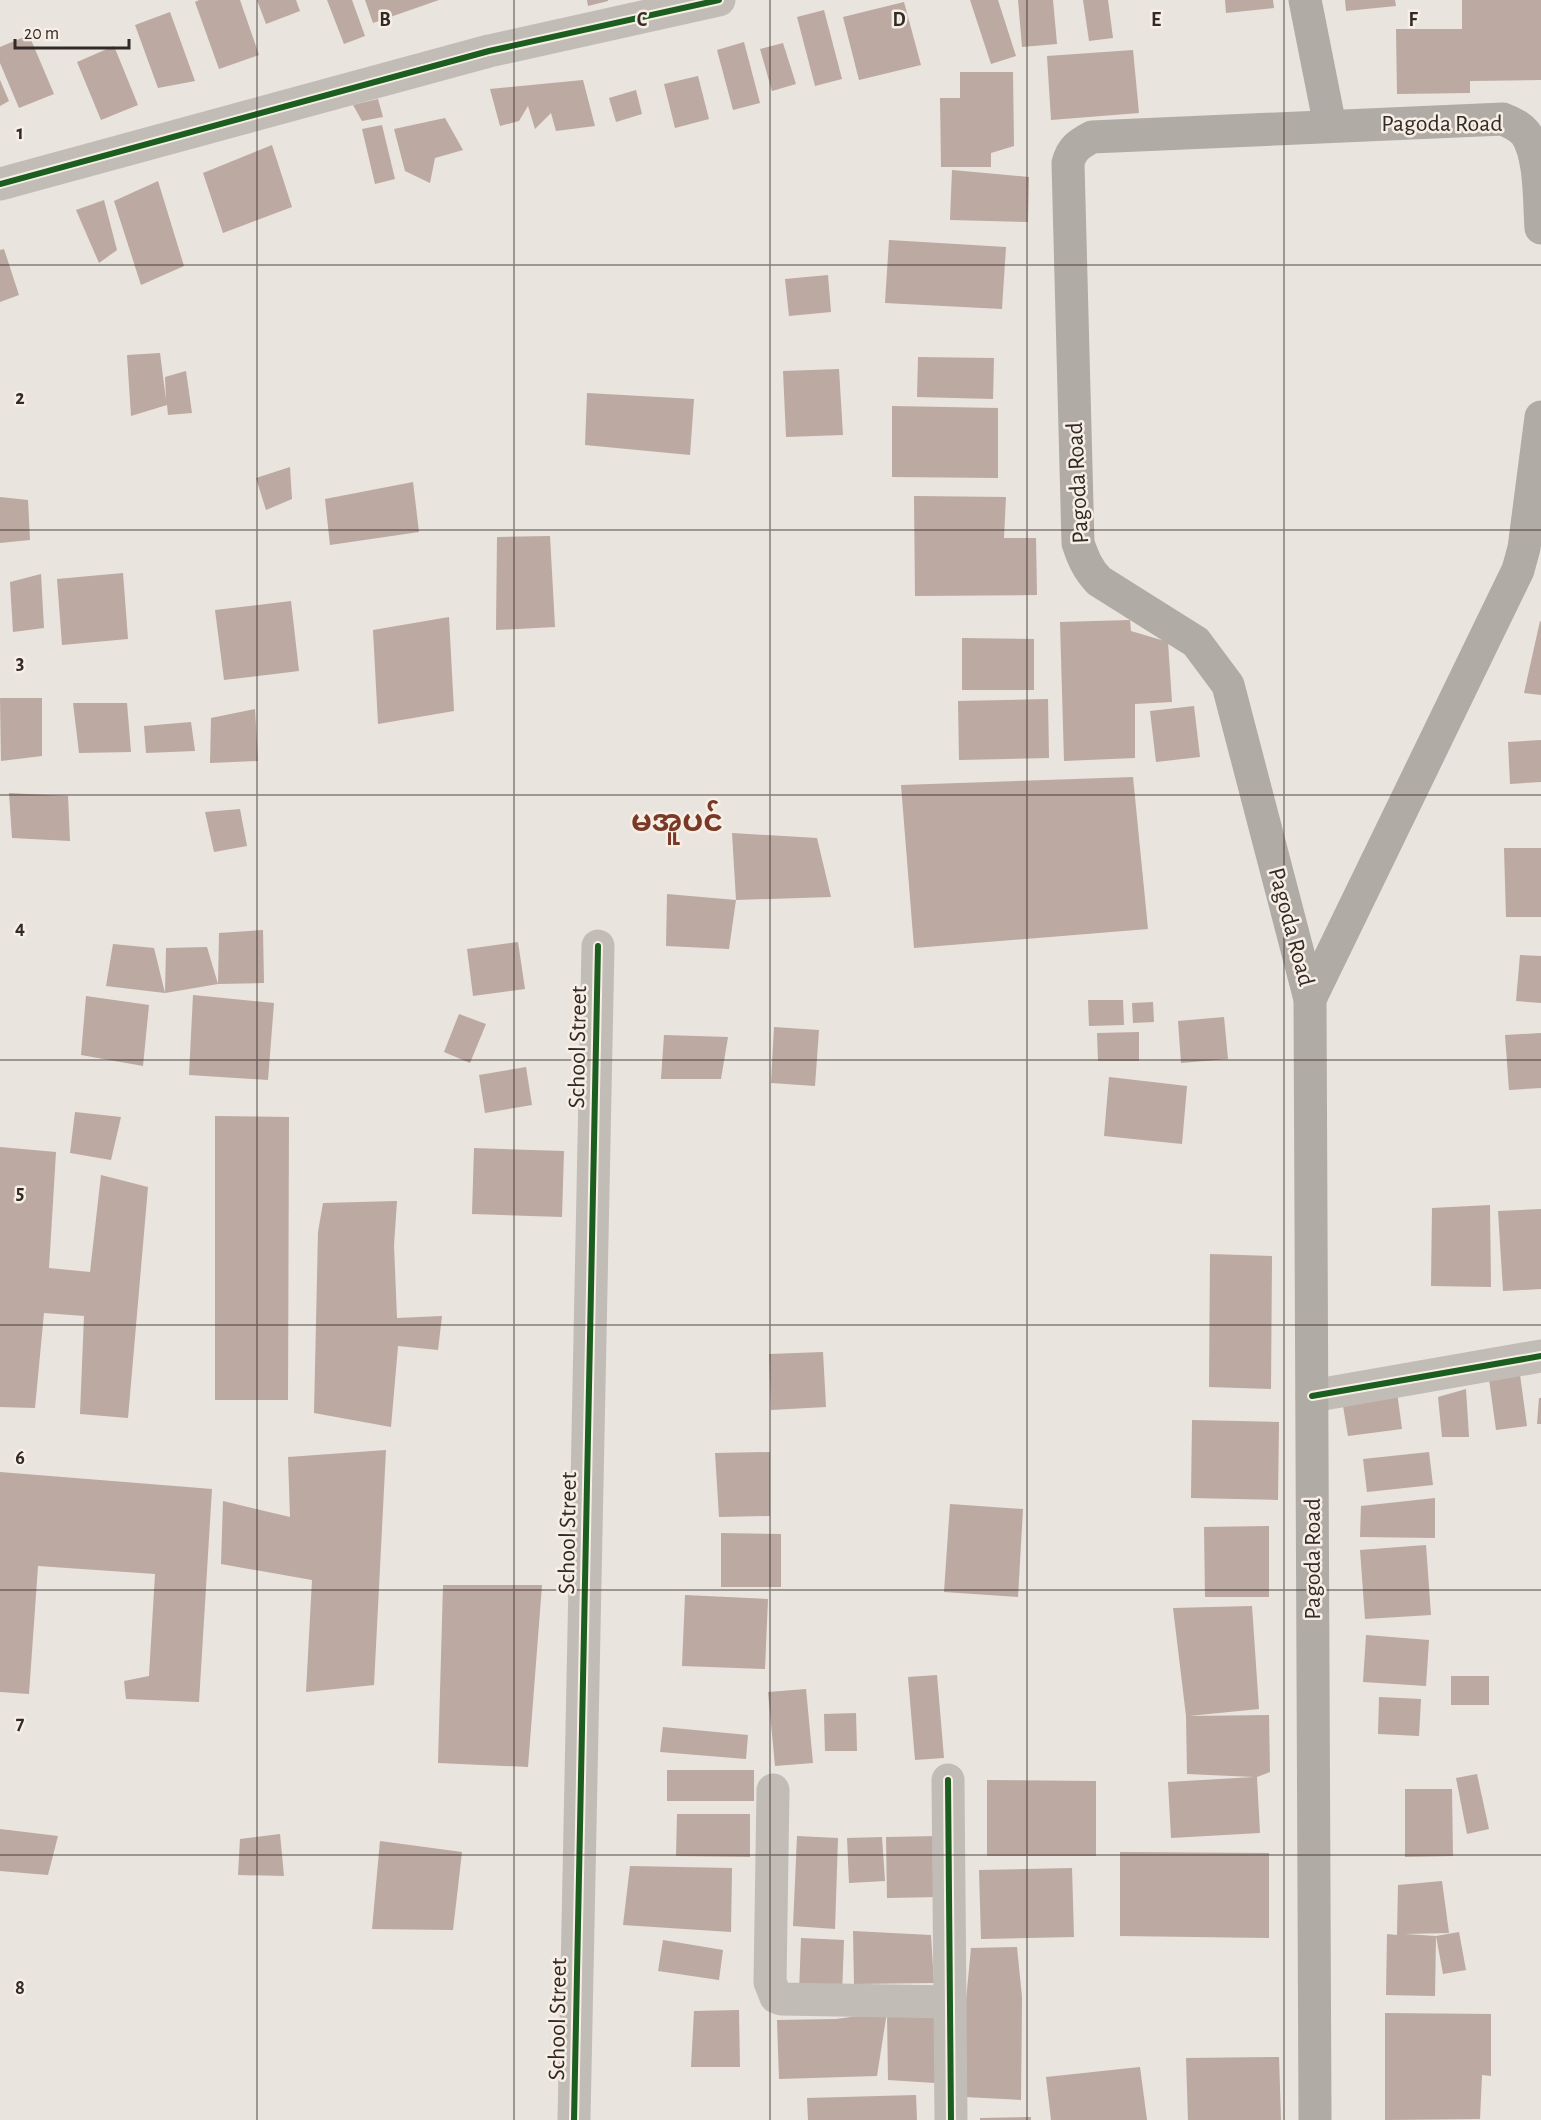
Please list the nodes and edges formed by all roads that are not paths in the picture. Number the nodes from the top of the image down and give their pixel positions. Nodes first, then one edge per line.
1 (719, 0) edge
2 (1305, 0) edge
3 (1330, 126) junction
4 (0, 184) edge
5 (1541, 228) edge
6 (1541, 417) edge
7 (598, 946) dead end
8 (1310, 999) junction
9 (1541, 1356) edge
10 (1312, 1396) junction
11 (948, 1780) dead end
12 (773, 1790) dead end
13 (950, 2002) junction
14 (573, 2120) edge
15 (951, 2120) edge
16 (1315, 2120) edge

1 - 4 street
2 - 3 main road
3 - 5 main road, Pagoda Road
3 - 8 main road, Pagoda Road
6 - 8 main road, Pagoda Road
7 - 14 street, School Street
8 - 10 main road, Pagoda Road
9 - 10 street
10 - 16 main road, Pagoda Road
11 - 13 street
12 - 13 street
13 - 15 street

